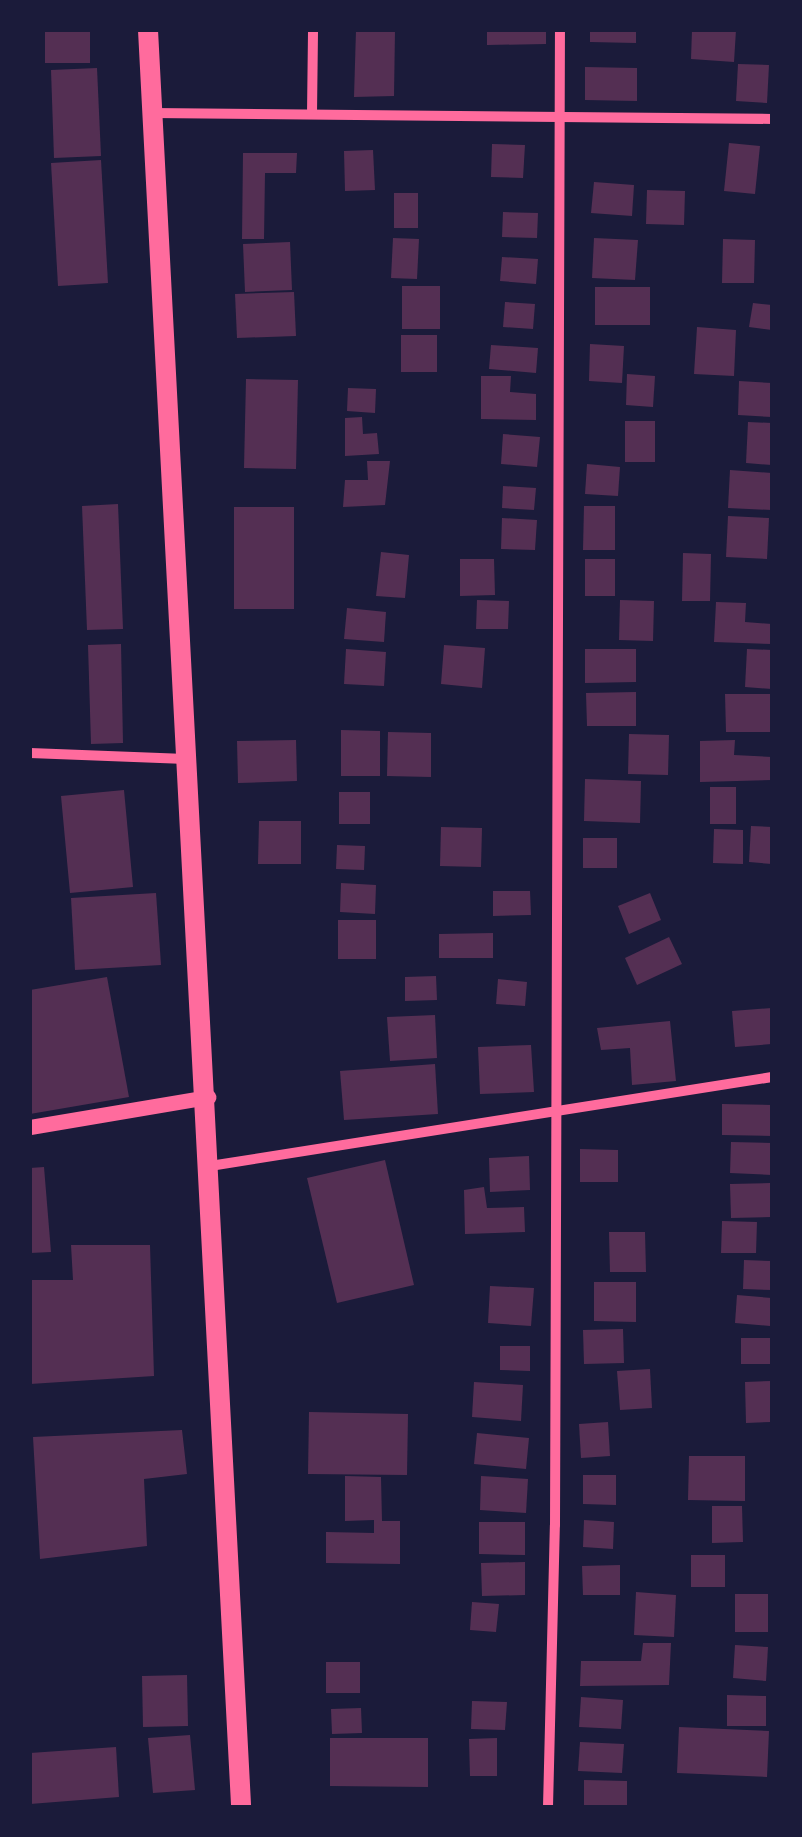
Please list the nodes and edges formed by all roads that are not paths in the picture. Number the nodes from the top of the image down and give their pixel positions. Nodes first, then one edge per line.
1 (148, 30) edge
2 (313, 30) edge
3 (560, 30) edge
4 (152, 112) junction
5 (312, 114) junction
6 (560, 117) junction
7 (772, 119) edge
8 (30, 753) edge
9 (186, 759) junction
10 (772, 1077) edge
11 (208, 1097) junction
12 (554, 1108) junction
13 (30, 1127) edge
14 (210, 1166) junction
15 (241, 1807) edge
16 (548, 1807) edge

1 - 4 highway
2 - 5 street
3 - 6 street
4 - 5 street
4 - 9 highway
5 - 6 street
6 - 7 street
6 - 12 street
8 - 9 street
9 - 11 highway
10 - 12 street
11 - 13 street
11 - 14 highway
12 - 14 street
12 - 16 street
14 - 15 highway

